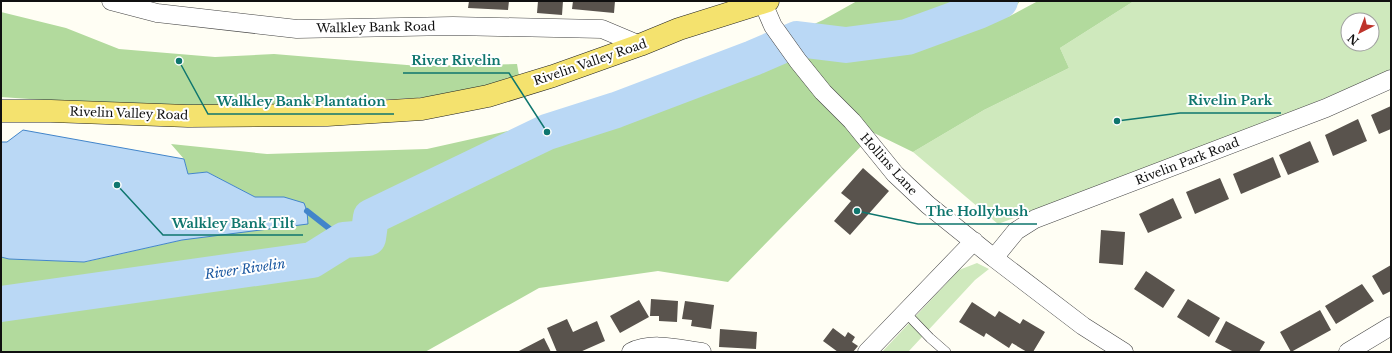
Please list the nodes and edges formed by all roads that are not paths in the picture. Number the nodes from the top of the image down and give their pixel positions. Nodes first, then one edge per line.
1 (111, 1) edge
2 (758, 2) edge
3 (640, 45) junction
4 (1391, 79) edge
5 (1, 111) edge
6 (974, 241) junction
7 (994, 258) junction
8 (906, 312) junction
9 (1391, 326) edge
10 (631, 352) edge
11 (702, 352) edge
12 (867, 352) edge
13 (946, 352) edge
14 (1124, 352) edge
15 (1348, 352) edge

1 - 3 street, Walkley Bank Road
2 - 3 main road, Rivelin Valley Road
2 - 6 street, Hollins Lane
3 - 5 main road, Rivelin Valley Road
4 - 7 street, Rivelin Park Road
6 - 7 street, Hollins Lane
6 - 8 street
7 - 14 street, Hollins Lane
8 - 12 street
8 - 13 lane
9 - 15 street
10 - 11 street

